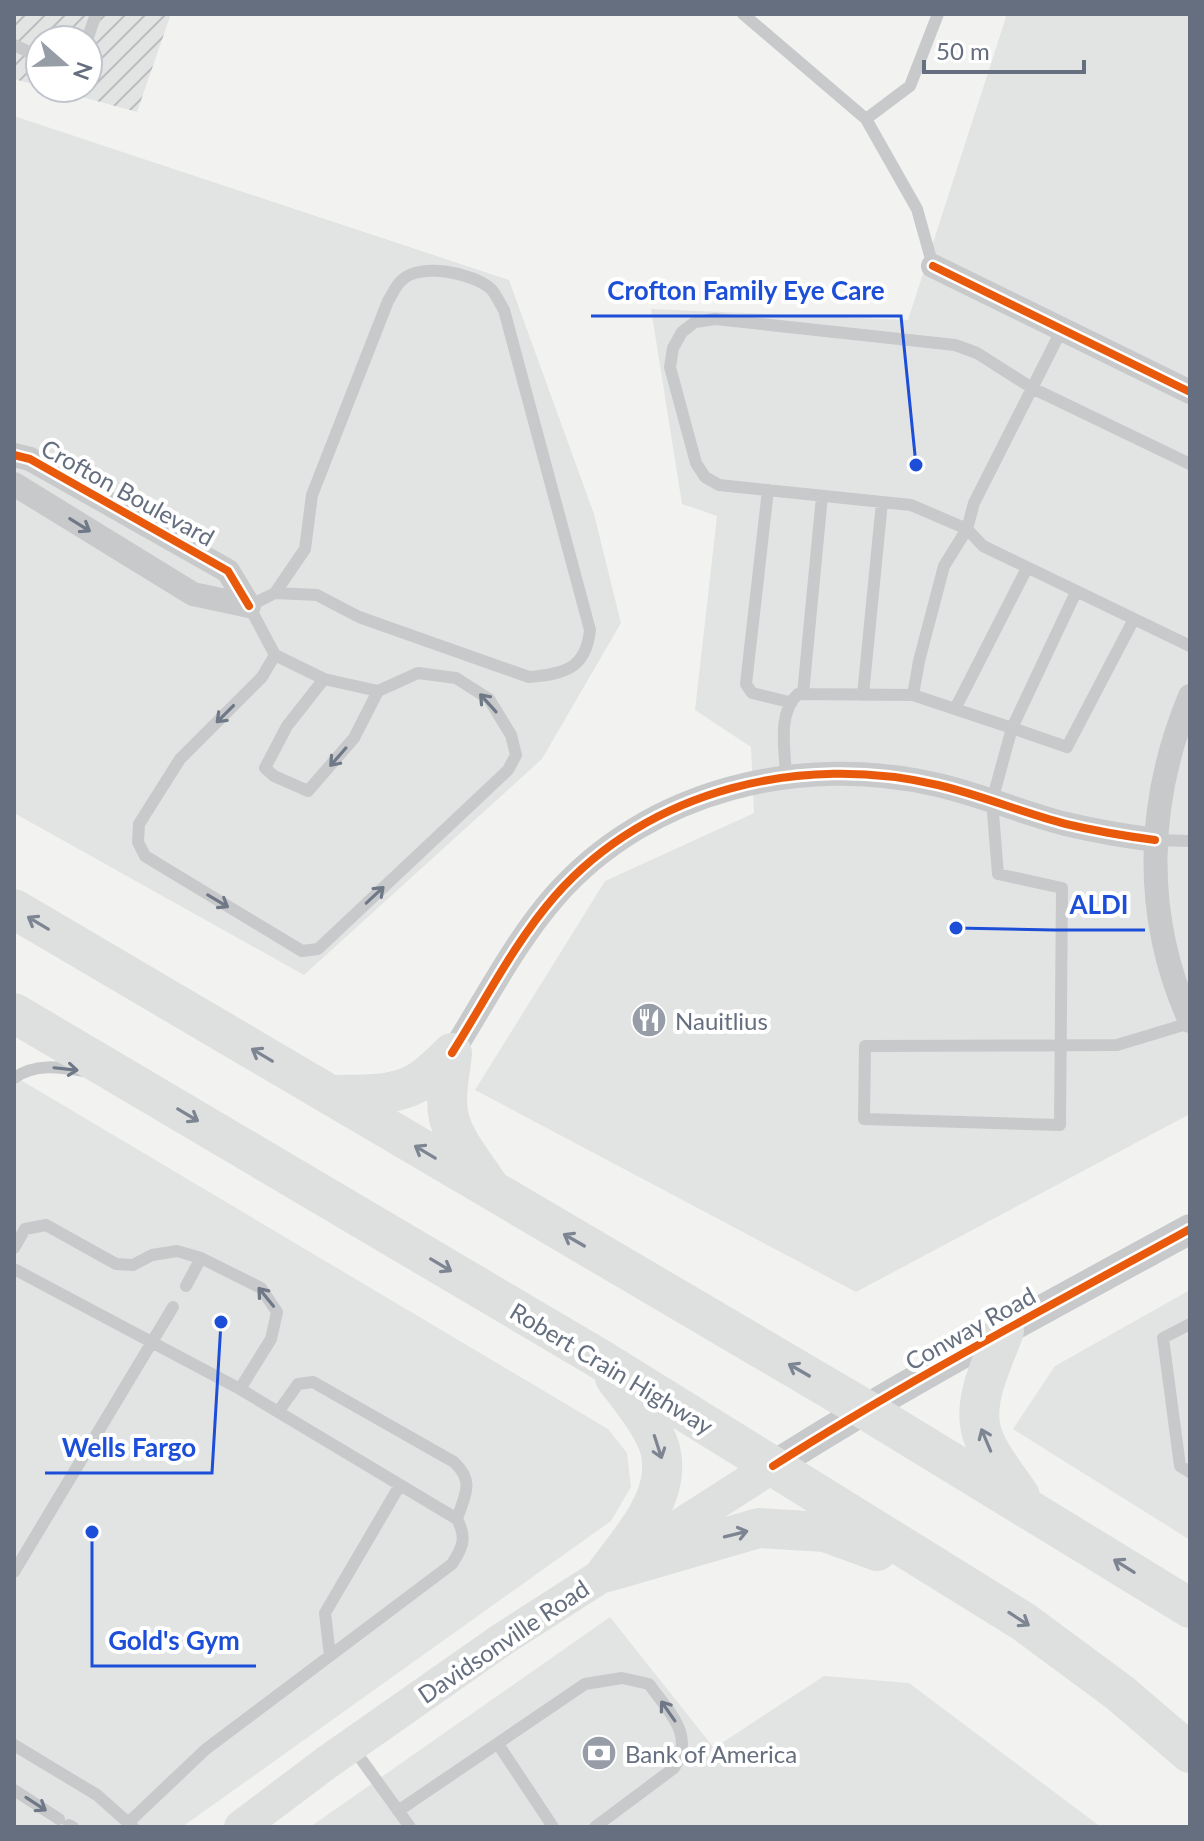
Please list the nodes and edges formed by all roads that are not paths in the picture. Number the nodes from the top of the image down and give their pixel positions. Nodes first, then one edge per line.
1 (743, 14) edge
2 (938, 14) edge
3 (866, 119) junction
4 (933, 266) joint
5 (1062, 329) junction
6 (1032, 388) junction
7 (1190, 392) edge
8 (14, 455) edge
9 (1190, 464) edge
10 (14, 484) edge
11 (768, 490) junction
12 (822, 496) junction
13 (882, 502) junction
14 (967, 529) junction
15 (1027, 568) junction
16 (1076, 592) junction
17 (275, 593) junction
18 (249, 606) junction
19 (1134, 619) junction
20 (1190, 646) edge
21 (275, 655) junction
22 (324, 679) junction
23 (378, 691) junction
24 (803, 694) junction
25 (863, 695) junction
26 (913, 695) junction
27 (1190, 696) edge
28 (789, 702) junction
29 (955, 709) junction
30 (1012, 728) junction
31 (786, 776) junction
32 (992, 801) junction
33 (1155, 840) junction
34 (1190, 841) edge
35 (14, 909) edge
36 (14, 1013) edge
37 (1190, 1022) edge
38 (1062, 1047) junction
39 (452, 1053) junction
40 (120, 1075) junction
41 (14, 1078) edge
42 (330, 1095) junction
43 (492, 1192) junction
44 (1190, 1229) edge
45 (14, 1248) edge
46 (201, 1258) junction
47 (14, 1269) edge
48 (186, 1286) dead end
49 (173, 1307) dead end
50 (1189, 1325) edge
51 (1004, 1331) junction
52 (151, 1342) junction
53 (600, 1359) junction
54 (240, 1389) junction
55 (866, 1410) junction
56 (278, 1412) junction
57 (773, 1466) junction
58 (1190, 1472) edge
59 (400, 1485) junction
60 (1026, 1506) junction
61 (457, 1519) junction
62 (14, 1572) edge
63 (607, 1572) junction
64 (953, 1578) junction
65 (1190, 1608) edge
66 (330, 1656) junction
67 (498, 1744) junction
68 (14, 1745) edge
69 (351, 1745) junction
70 (1190, 1753) edge
71 (14, 1790) edge
72 (398, 1811) junction
73 (67, 1824) edge
74 (131, 1825) edge
75 (241, 1827) edge
76 (410, 1827) edge
77 (553, 1827) edge
78 (595, 1827) edge

1 - 3 lane
2 - 3 lane
3 - 4 lane
4 - 5 street
5 - 6 lane
5 - 7 street
6 - 9 lane
6 - 11 lane
6 - 14 lane
8 - 18 street, Crofton Boulevard
10 -> 18 street, Crofton Boulevard
11 - 12 lane
11 - 28 lane
12 - 13 lane
12 - 24 lane
13 - 14 lane
13 - 25 lane
14 - 15 lane
14 - 26 lane
15 - 16 lane
15 - 29 lane
16 - 19 lane
16 - 30 lane
17 - 17 lane
17 - 18 lane
18 - 21 lane
19 - 20 lane
19 - 30 lane
21 - 22 lane
21 -> 23 lane
22 - 23 lane
23 -> 22 lane
24 - 25 lane
24 - 28 lane
25 - 26 lane
26 - 29 lane
27 - 33 street
28 - 31 lane
29 - 30 lane
30 - 32 lane
31 - 32 street
31 - 39 street
32 - 33 street
32 - 38 lane
33 - 34 lane
33 - 37 street
42 -> 35 highway
36 - 40 highway, Robert Crain Highway
37 - 38 lane
38 - 38 lane
39 - 42 highway
39 - 43 highway
41 -> 40 lane
40 -> 53 highway, Robert Crain Highway
43 -> 42 highway
55 -> 43 highway
44 - 51 street, Conway Road
45 - 46 lane
46 - 48 lane
54 -> 46 lane
47 - 52 lane
49 - 52 lane
50 - 58 lane
51 - 55 street, Conway Road
60 -> 51 highway
52 - 54 lane
52 - 62 lane
53 - 57 highway, Robert Crain Highway
53 -> 63 highway
54 - 56 lane
55 - 57 street, Conway Road
55 - 60 highway
56 - 59 lane
56 - 61 lane
57 - 63 main road, Davidsonville Road
57 - 64 highway, Robert Crain Highway
59 - 61 lane
59 - 66 lane
65 -> 60 highway
61 - 66 lane
63 -> 64 highway
63 - 69 main road, Davidsonville Road
64 -> 70 highway, Robert Crain Highway
66 - 74 lane
67 - 72 lane
67 - 77 lane
78 -> 67 lane
68 - 74 lane
69 - 72 lane
69 - 75 main road, Davidsonville Road
71 -> 73 lane
72 - 76 lane

